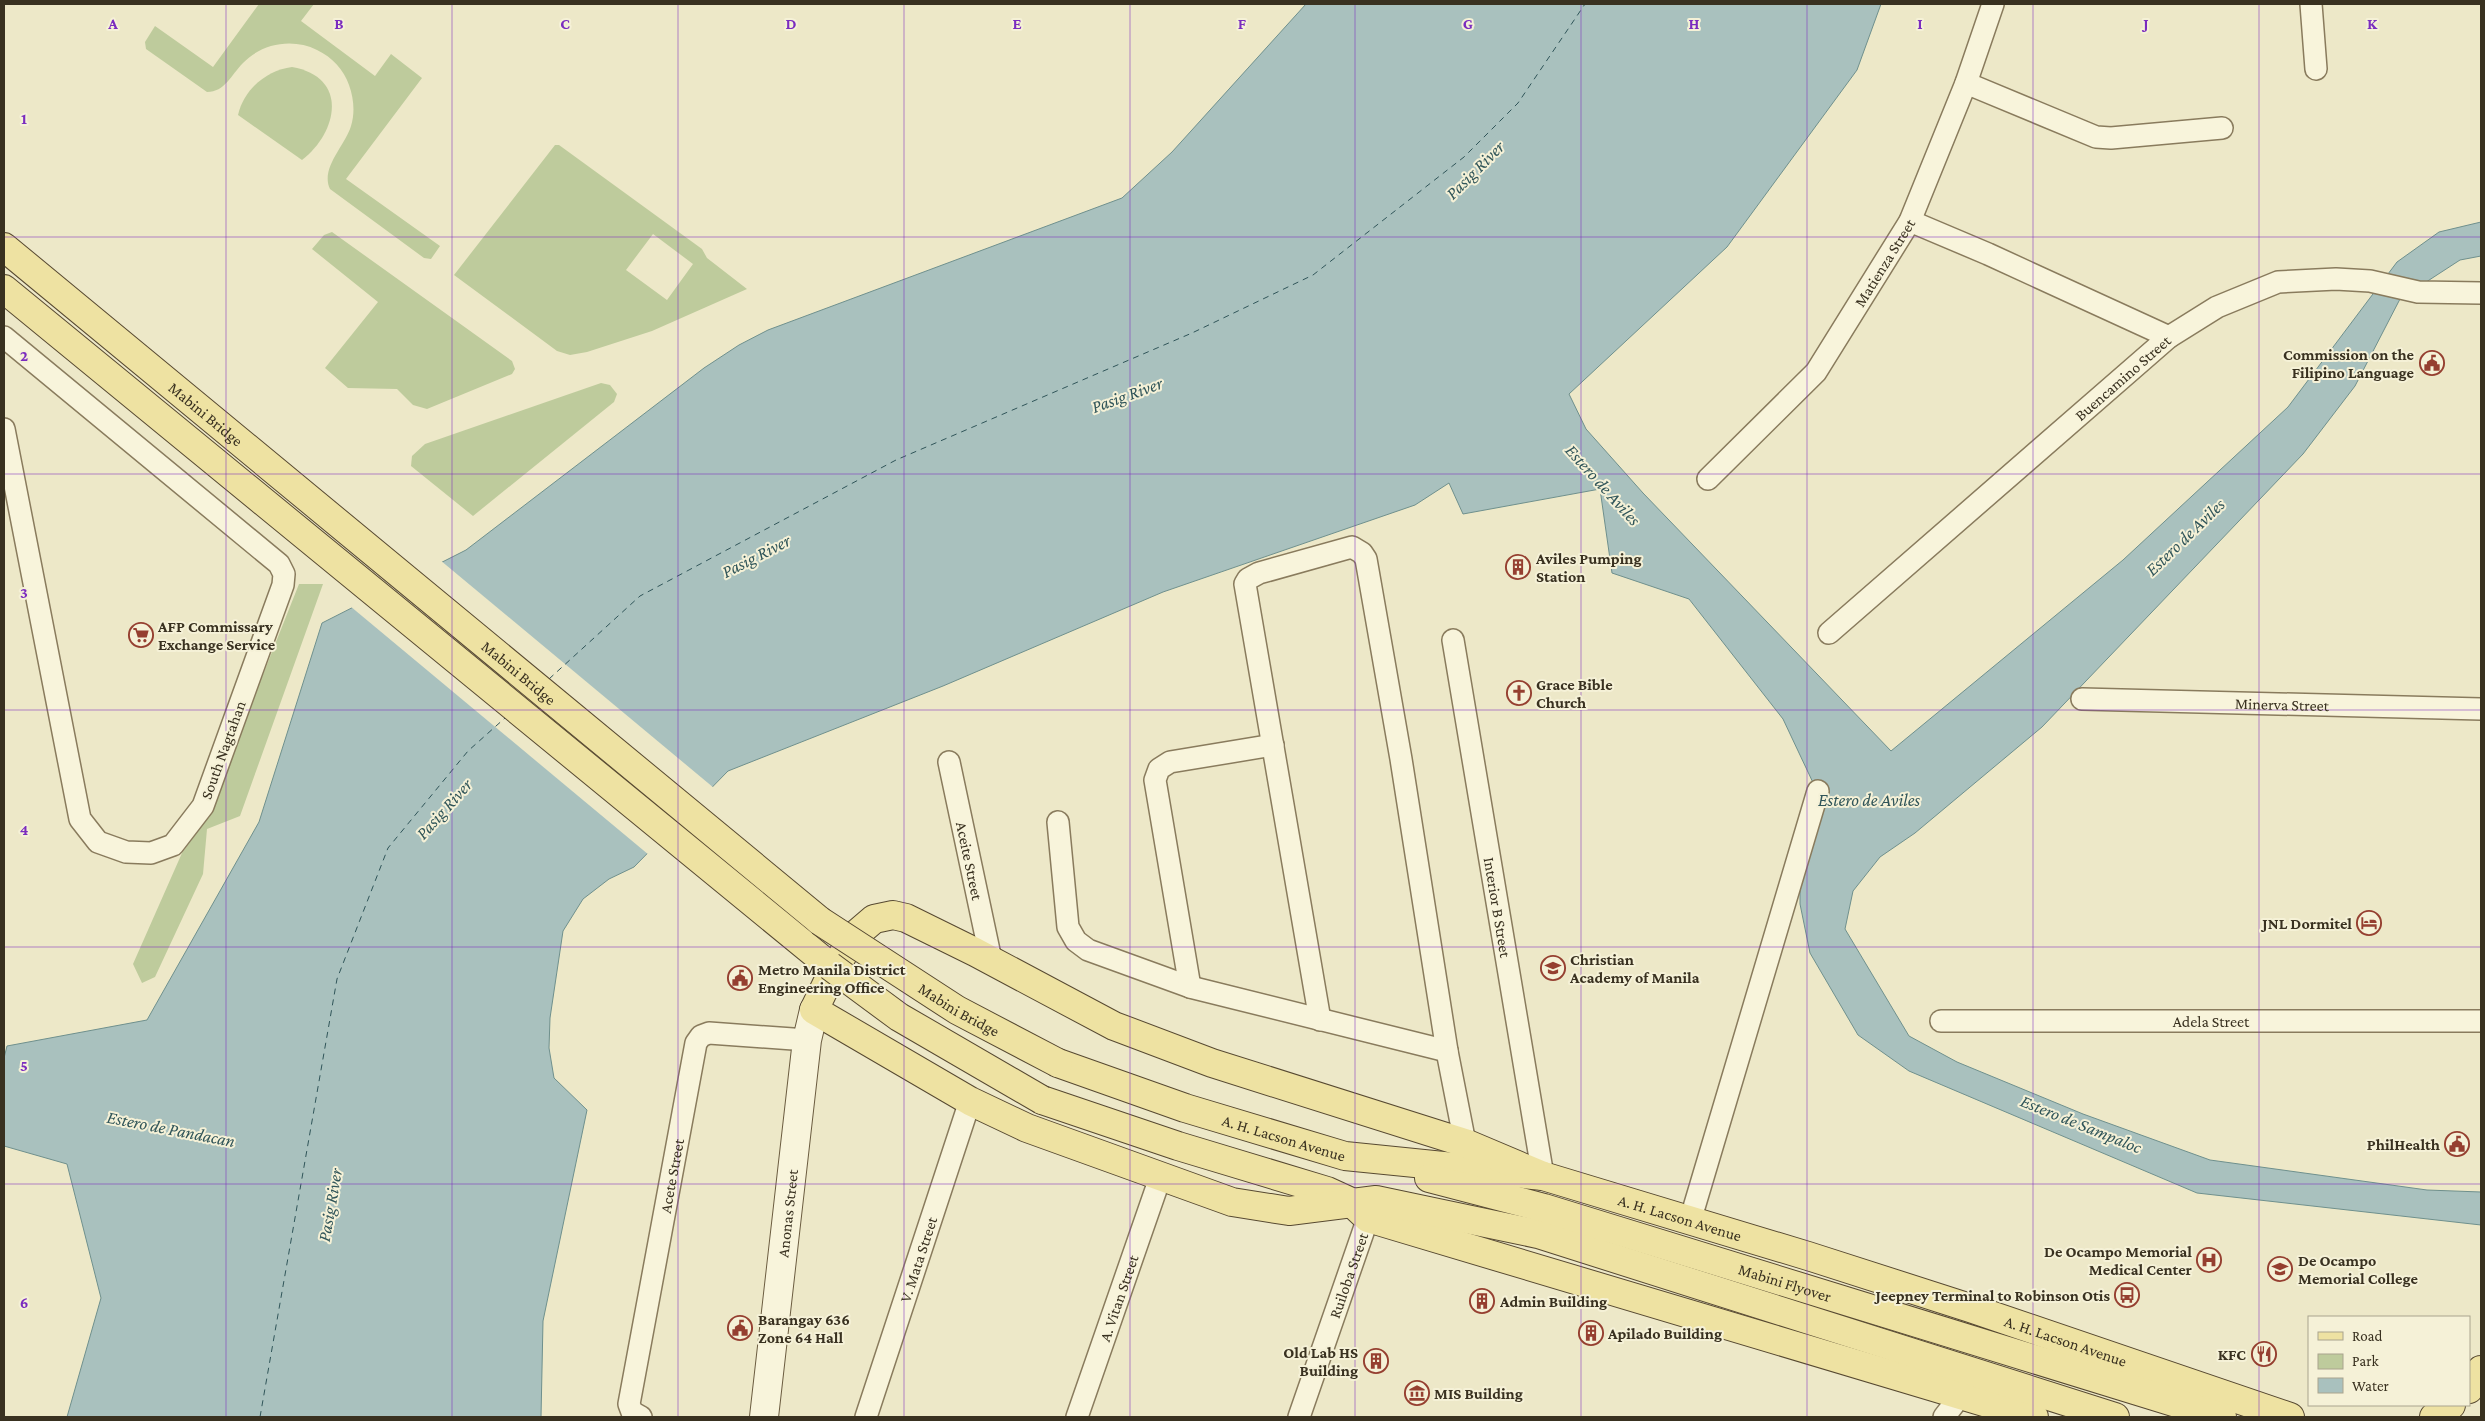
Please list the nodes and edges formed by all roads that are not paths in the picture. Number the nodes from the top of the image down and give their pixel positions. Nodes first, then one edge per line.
1 (1993, 4) edge
2 (2311, 4) edge
3 (2316, 69) dead end
4 (1966, 83) junction
5 (2222, 128) dead end
6 (1910, 221) junction
7 (4, 247) edge
8 (4, 290) edge
9 (2481, 293) edge
10 (4, 337) edge
11 (2169, 337) junction
12 (4, 429) edge
13 (1708, 478) dead end
14 (1829, 633) dead end
15 (1453, 640) dead end
16 (2082, 699) dead end
17 (2481, 709) edge
18 (1273, 744) junction
19 (949, 762) dead end
20 (1818, 792) dead end
21 (1058, 822) dead end
22 (992, 960) junction
23 (1190, 988) junction
24 (814, 1010) junction
25 (1320, 1020) junction
26 (1941, 1020) dead end
27 (2481, 1021) edge
28 (807, 1040) junction
29 (1447, 1051) junction
30 (1058, 1063) joint
31 (970, 1101) junction
32 (1465, 1143) junction
33 (1345, 1156) junction
34 (1543, 1176) junction
35 (1160, 1178) junction
36 (1360, 1210) junction
37 (1541, 1221) junction
38 (1690, 1221) junction
39 (2481, 1370) edge
40 (2470, 1387) edge
41 (1961, 1395) junction
42 (2450, 1406) edge
43 (641, 1417) edge
44 (764, 1417) edge
45 (866, 1417) edge
46 (1077, 1417) edge
47 (1299, 1417) edge
48 (1944, 1417) edge
49 (2034, 1417) edge
50 (2115, 1417) edge
51 (2222, 1417) edge
52 (2290, 1417) edge
53 (2434, 1417) edge

1 - 4 street, Matienza Street
2 - 3 street
4 - 5 street
4 - 6 street, Matienza Street
6 - 11 street
6 - 13 street, Matienza Street
7 - 30 main road, Mabini Bridge, bridge
8 - 36 main road, Mabini Bridge, bridge
9 - 11 street, Buencamino Street
10 - 12 street, South Nagtahan
11 - 14 street, Buencamino Street
15 - 34 street, Interior B Street
16 - 17 street, Minerva Street
18 - 23 street
18 - 25 street
18 - 29 street
19 - 22 street, Aceite Street
20 - 38 street
21 - 23 street
22 - 24 main road
22 - 32 main road
23 - 25 street
24 - 28 street, Anonas Street
24 - 31 main road, Mabini Flyover
25 - 29 street
26 - 27 street, Adela Street
28 - 43 street, Acete Street
28 - 44 street, Anonas Street
29 - 32 street
30 - 33 main road, A. H. Lacson Avenue
31 - 35 main road, Mabini Flyover
31 - 45 street, V. Mata Street
32 - 34 main road
33 - 34 main road, A. H. Lacson Avenue
33 - 37 main road, Mabini Flyover
34 - 38 main road, A. H. Lacson Avenue
35 - 36 main road, Mabini Flyover
35 - 46 street, A. Vitan Street
36 - 37 main road, Mabini Flyover
36 - 41 main road
36 - 47 street, Ruiloba Street
37 - 50 main road, Mabini Flyover
37 - 51 main road, Mabini Flyover
38 - 52 main road, A. H. Lacson Avenue
39 - 40 main road
41 - 48 street
41 - 49 main road
42 - 53 main road

